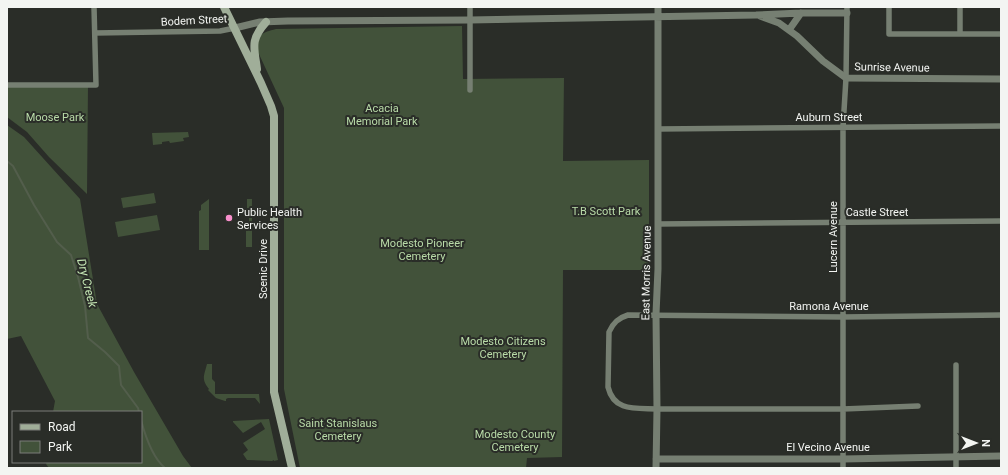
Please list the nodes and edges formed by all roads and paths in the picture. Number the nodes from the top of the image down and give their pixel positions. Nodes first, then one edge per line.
1 (94, 7) edge
2 (224, 7) edge
3 (470, 7) edge
4 (658, 7) edge
5 (889, 7) edge
6 (960, 7) edge
7 (847, 10) edge
8 (801, 12) junction
9 (756, 15) junction
10 (658, 17) junction
11 (470, 20) junction
12 (266, 22) junction
13 (234, 28) junction
14 (789, 30) junction
15 (95, 33) junction
16 (960, 34) junction
17 (1001, 34) edge
18 (258, 77) junction
19 (846, 78) junction
20 (1001, 79) edge
21 (7, 85) edge
22 (470, 90) dead end
23 (1001, 126) edge
24 (843, 127) junction
25 (658, 129) junction
26 (1001, 221) edge
27 (843, 222) junction
28 (658, 224) junction
29 (656, 314) junction
30 (1001, 315) edge
31 (843, 316) junction
32 (956, 365) dead end
33 (918, 406) dead end
34 (657, 409) junction
35 (843, 409) junction
36 (1001, 456) edge
37 (956, 457) junction
38 (656, 459) junction
39 (843, 459) junction
40 (292, 468) edge
41 (656, 468) edge
42 (843, 468) edge
43 (956, 468) edge

1 - 15 street
2 - 13 main road, Scenic Drive
3 - 11 street
4 - 10 street, East Morris Avenue
5 - 16 street
6 - 16 street
7 - 8 street, Bodem Street
7 - 19 street, Lucern Avenue
8 - 9 street, Bodem Street
8 - 14 street
9 - 10 street, Bodem Street
9 - 14 street, Sunrise Avenue
10 - 11 street, Bodem Street
10 - 25 street, East Morris Avenue
11 - 12 street, Bodem Street
11 - 22 street
12 - 13 street, Bodem Street
12 - 18 main road
13 - 15 street, Bodem Street
13 - 18 main road, Scenic Drive
14 - 19 street, Sunrise Avenue
15 - 21 street
16 - 17 street
18 - 40 main road, Scenic Drive
19 - 20 street, Sunrise Avenue
19 - 24 street, Lucern Avenue
23 - 24 street, Auburn Street
24 - 25 street, Auburn Street
24 - 27 street, Lucern Avenue
25 - 28 street, East Morris Avenue
26 - 27 street, Castle Street
27 - 28 street, Castle Street
27 - 31 street, Lucern Avenue
28 - 29 street, East Morris Avenue
29 - 31 street, Ramona Avenue
29 - 34 street, East Morris Avenue
29 - 34 street, Ramona Avenue
30 - 31 street, Ramona Avenue
31 - 35 street, Lucern Avenue
32 - 37 street
33 - 35 street
34 - 35 street
34 - 38 street, East Morris Avenue
35 - 39 street, Lucern Avenue
36 - 37 street, El Vecino Avenue
37 - 39 street, El Vecino Avenue
37 - 43 street
38 - 39 street, El Vecino Avenue
38 - 41 street, East Morris Avenue
39 - 42 street, Lucern Avenue

